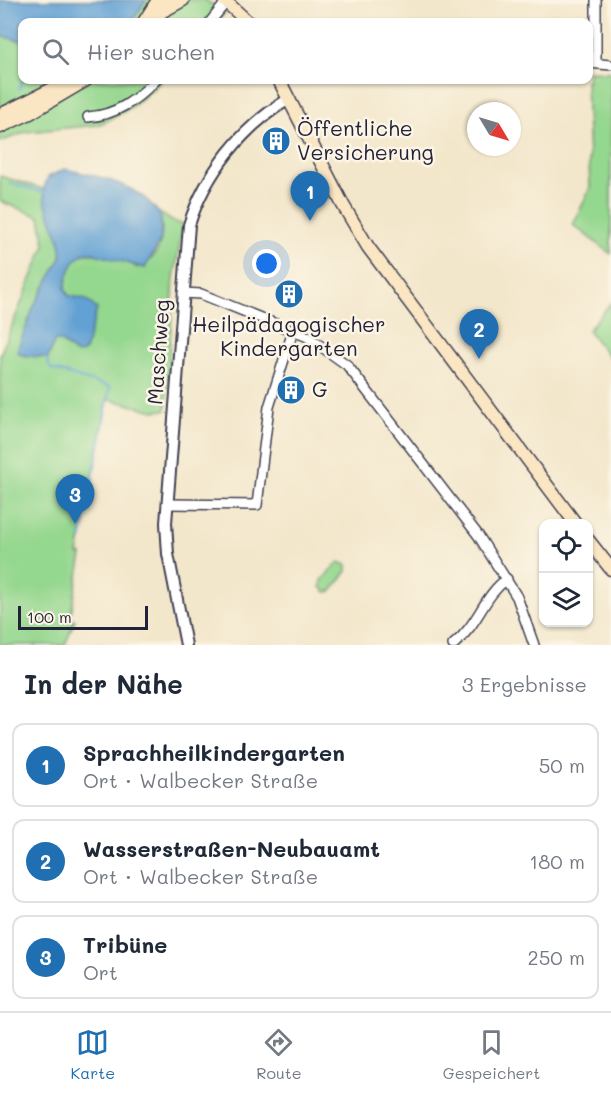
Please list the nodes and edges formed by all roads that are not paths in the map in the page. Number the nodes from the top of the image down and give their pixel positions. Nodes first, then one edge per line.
1 (183, 0) edge
2 (596, 0) edge
3 (226, 1) edge
4 (164, 4) edge
5 (148, 18) edge
6 (158, 18) edge
7 (213, 18) edge
8 (244, 18) edge
9 (593, 47) edge
10 (593, 63) edge
11 (611, 64) edge
12 (61, 84) edge
13 (79, 84) edge
14 (151, 84) edge
15 (281, 84) edge
16 (289, 99) junction
17 (0, 115) edge
18 (88, 117) dead end
19 (0, 127) edge
20 (183, 293) junction
21 (293, 331) junction
22 (167, 504) junction
23 (572, 519) edge
24 (593, 546) edge
25 (611, 569) edge
26 (507, 579) junction
27 (186, 645) edge
28 (453, 645) edge
29 (534, 645) edge

1 - 4 main road
2 - 9 street
3 - 7 street
3 - 8 main road
4 - 5 main road
4 - 6 main road
10 - 11 street
12 - 17 main road
13 - 19 main road
14 - 18 street
15 - 16 main road
16 - 20 street, Maschweg
16 - 23 main road
20 - 21 street
20 - 22 street, Maschweg
21 - 22 street
21 - 26 street
22 - 27 street, Maschweg
24 - 25 main road
26 - 28 street
26 - 29 street

